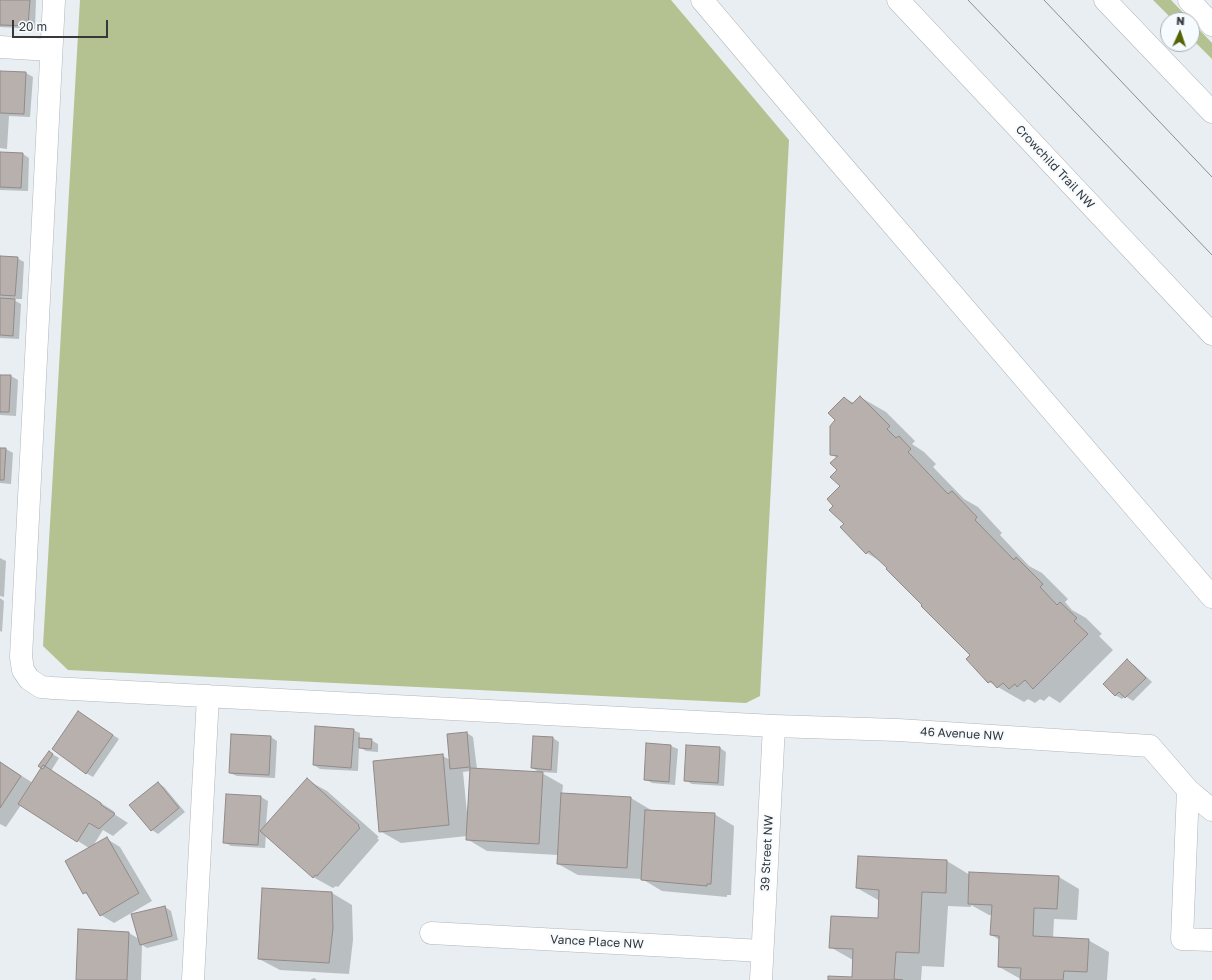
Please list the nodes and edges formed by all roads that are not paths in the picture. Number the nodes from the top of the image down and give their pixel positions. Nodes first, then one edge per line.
1 (54, 0) edge
2 (702, 0) edge
3 (898, 0) edge
4 (1105, 0) edge
5 (1190, 0) edge
6 (1212, 25) edge
7 (0, 47) edge
8 (51, 50) junction
9 (1212, 112) edge
10 (1212, 334) edge
11 (1212, 597) edge
12 (208, 696) junction
13 (774, 726) junction
14 (1188, 790) junction
15 (1212, 810) edge
16 (431, 933) dead end
17 (1212, 940) edge
18 (762, 951) junction
19 (193, 980) edge
20 (761, 980) edge

1 - 8 main road, 46 Avenue NW
2 - 11 main road
3 - 10 main road, Crowchild Trail NW
4 - 9 main road
5 - 6 main road
7 - 8 main road
8 - 12 main road, 46 Avenue NW
12 - 13 main road, 46 Avenue NW
12 - 19 main road
13 - 14 main road, 46 Avenue NW
13 - 18 main road, 39 Street NW
14 - 15 main road
14 - 17 main road
16 - 18 main road, Vance Place NW
18 - 20 main road, 39 Street NW

